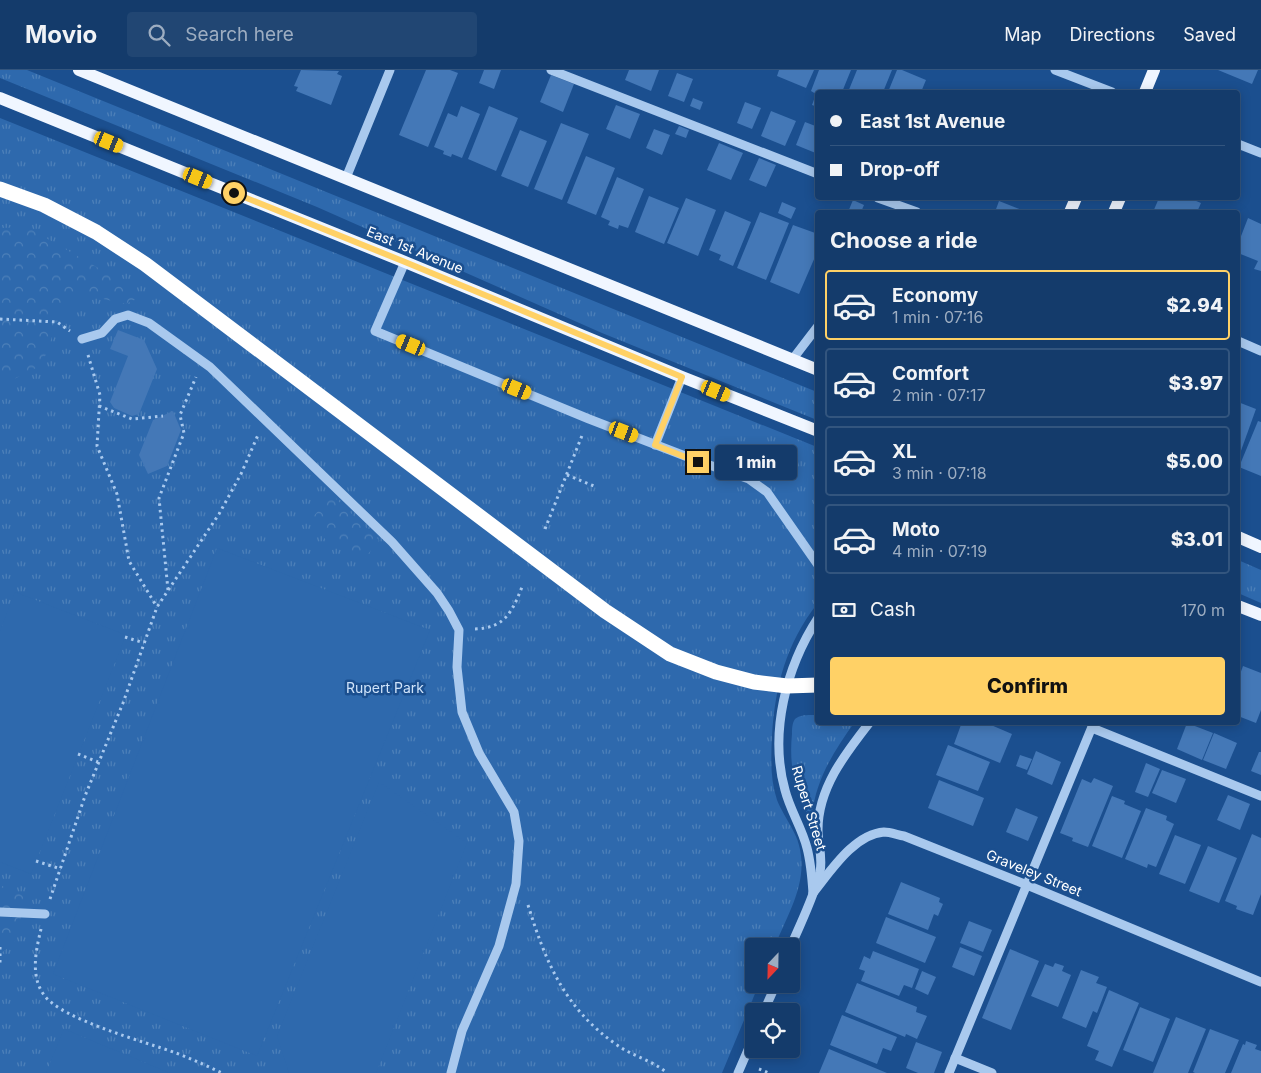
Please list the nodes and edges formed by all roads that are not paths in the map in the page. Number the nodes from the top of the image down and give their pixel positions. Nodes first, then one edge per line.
1 (79, 70) edge
2 (390, 70) edge
3 (551, 70) edge
4 (1055, 70) edge
5 (1154, 70) edge
6 (1107, 90) edge
7 (1146, 90) edge
8 (0, 98) edge
9 (1240, 145) edge
10 (1261, 153) edge
11 (815, 173) edge
12 (346, 178) junction
13 (0, 189) edge
14 (883, 200) edge
15 (911, 210) edge
16 (405, 262) junction
17 (815, 330) edge
18 (82, 339) road end
19 (1240, 342) edge
20 (1261, 351) edge
21 (792, 360) junction
22 (815, 369) edge
23 (682, 377) junction
24 (815, 430) edge
25 (655, 445) junction
26 (1240, 539) edge
27 (1261, 547) edge
28 (815, 561) edge
29 (1240, 607) edge
30 (1261, 616) edge
31 (815, 622) edge
32 (815, 685) edge
33 (787, 686) junction
34 (868, 725) edge
35 (1093, 725) edge
36 (1261, 796) edge
37 (1028, 885) junction
38 (813, 893) junction
39 (0, 912) edge
40 (45, 914) road end
41 (794, 938) edge
42 (1261, 982) edge
43 (745, 1057) edge
44 (955, 1058) junction
45 (451, 1073) edge
46 (738, 1073) edge
47 (949, 1073) edge
48 (992, 1073) edge

1 - 12 main road
2 - 12 street
3 - 11 street
4 - 6 street
5 - 7 main road
8 - 16 main road, East 1st Avenue
9 - 10 street
12 - 21 main road
13 - 33 highway
14 - 15 street
16 - 23 main road, East 1st Avenue
16 - 25 street
17 - 21 street
18 - 45 street
19 - 20 street
21 - 22 main road
23 - 24 main road, East 1st Avenue
23 - 25 street
25 - 28 street
26 - 27 main road
29 - 30 main road
31 - 33 street, Rupert Street
32 - 33 highway
33 - 38 street, Rupert Street
34 - 38 street, Rupert Street
35 - 36 street
35 - 37 street
37 - 38 street, Graveley Street
37 - 42 street, Graveley Street
37 - 44 street
38 - 41 street, Rupert Street
39 - 40 street
43 - 46 street
44 - 47 street
44 - 48 street

